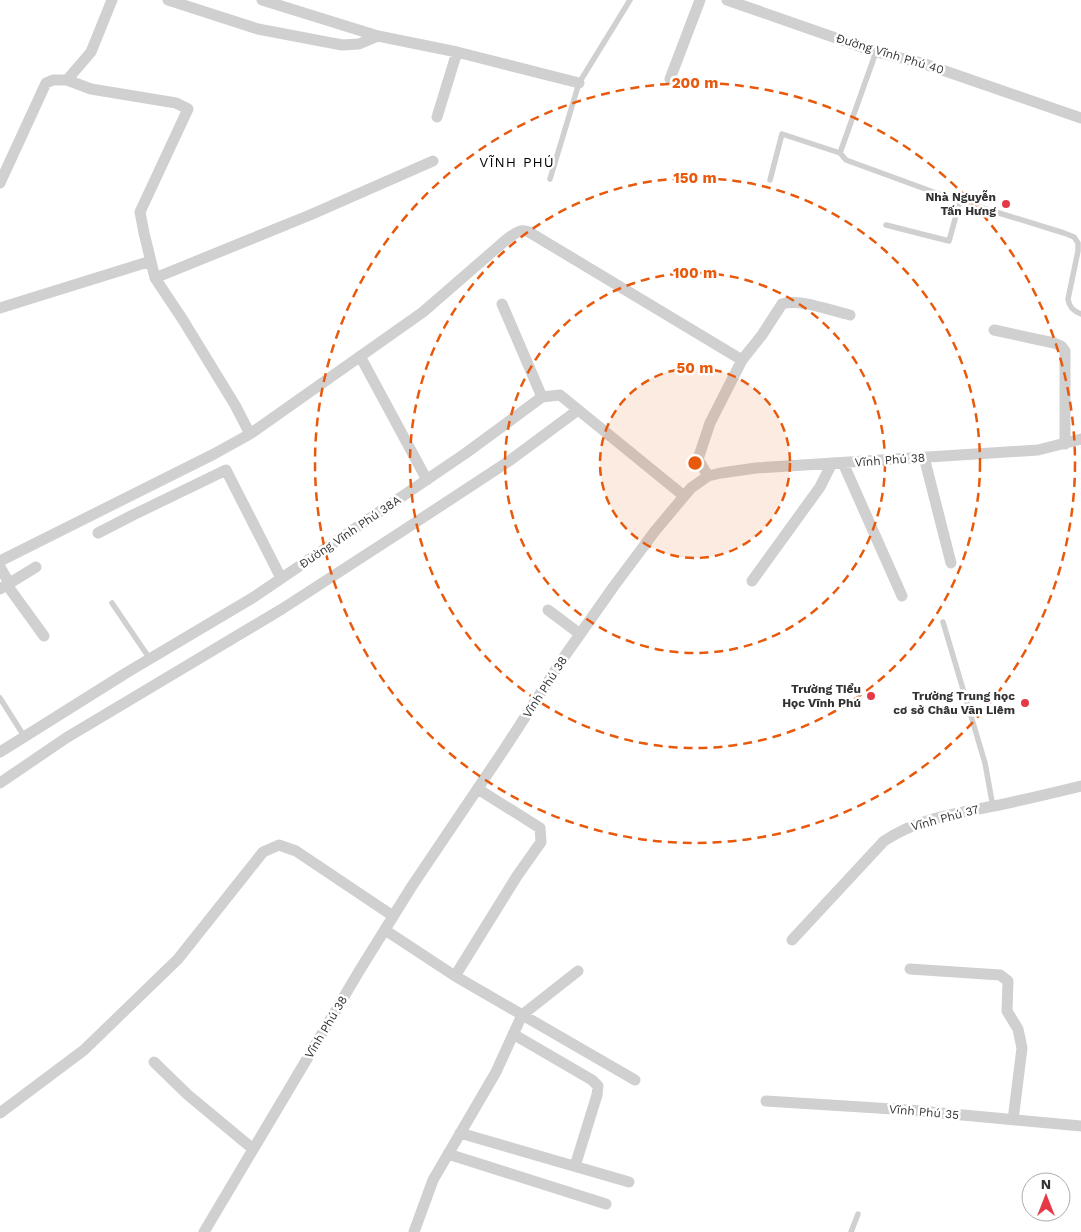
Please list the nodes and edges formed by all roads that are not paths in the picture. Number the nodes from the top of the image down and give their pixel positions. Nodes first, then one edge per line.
1 (112, 0) edge
2 (168, 0) edge
3 (262, 0) edge
4 (630, 0) edge
5 (700, 0) edge
6 (726, 0) edge
7 (378, 36) junction
8 (456, 52) junction
9 (876, 52) junction
10 (670, 79) dead end
11 (68, 80) junction
12 (579, 84) junction
13 (437, 117) dead end
14 (1081, 118) edge
15 (840, 153) junction
16 (433, 161) dead end
17 (550, 179) dead end
18 (770, 180) dead end
19 (0, 183) edge
20 (950, 198) dead end
21 (886, 225) dead end
22 (151, 261) junction
23 (155, 278) junction
24 (502, 304) dead end
25 (0, 308) edge
26 (1081, 314) edge
27 (850, 315) dead end
28 (994, 330) dead end
29 (360, 356) junction
30 (742, 360) junction
31 (542, 396) junction
32 (578, 410) junction
33 (250, 434) junction
34 (1081, 440) edge
35 (1064, 444) junction
36 (924, 457) junction
37 (838, 463) junction
38 (708, 476) junction
39 (427, 480) junction
40 (684, 496) junction
41 (98, 533) dead end
42 (0, 561) edge
43 (951, 563) dead end
44 (36, 567) dead end
45 (0, 568) edge
46 (281, 578) junction
47 (752, 581) dead end
48 (6, 584) edge
49 (902, 596) dead end
50 (112, 603) dead end
51 (548, 610) dead end
52 (943, 622) dead end
53 (580, 634) junction
54 (44, 636) dead end
55 (150, 659) junction
56 (0, 698) edge
57 (24, 736) junction
58 (0, 752) edge
59 (0, 783) edge
60 (1081, 786) edge
61 (478, 789) junction
62 (994, 806) junction
63 (393, 916) junction
64 (385, 930) junction
65 (792, 940) dead end
66 (910, 969) dead end
67 (578, 971) dead end
68 (455, 976) junction
69 (522, 1015) junction
70 (514, 1034) junction
71 (154, 1062) dead end
72 (635, 1080) dead end
73 (766, 1101) dead end
74 (0, 1113) edge
75 (1013, 1120) junction
76 (1081, 1126) edge
77 (460, 1133) junction
78 (254, 1149) junction
79 (448, 1154) junction
80 (575, 1166) junction
81 (629, 1182) dead end
82 (606, 1204) dead end
83 (858, 1214) dead end
84 (204, 1232) edge
85 (414, 1232) edge
86 (851, 1232) edge

1 - 11 street
2 - 7 street
3 - 7 street
4 - 12 lane
5 - 10 street
6 - 9 street, Đường Vĩnh Phú 40
7 - 8 street
8 - 12 street
8 - 13 street
9 - 14 street, Đường Vĩnh Phú 40
9 - 15 lane
11 - 19 street
11 - 22 street
12 - 17 lane
15 - 18 lane
15 - 20 lane
16 - 23 street
21 - 26 lane
22 - 23 street
22 - 25 street
23 - 33 street
24 - 31 street
27 - 30 street
28 - 35 street
29 - 30 street
29 - 33 street
29 - 39 street
30 - 38 street
31 - 32 street
31 - 39 street, Đường Vĩnh Phú 38A
32 - 40 street
32 - 59 street
33 - 42 street
34 - 35 street, Vĩnh Phú 38
35 - 36 street, Vĩnh Phú 38
36 - 37 street, Vĩnh Phú 38
36 - 43 street
37 - 38 street, Vĩnh Phú 38
37 - 47 street
37 - 49 street
38 - 40 street, Vĩnh Phú 38
39 - 46 street, Đường Vĩnh Phú 38A
40 - 53 street, Vĩnh Phú 38
41 - 46 street
44 - 48 street
45 - 48 street
46 - 55 street, Đường Vĩnh Phú 38A
48 - 54 street
50 - 55 lane
51 - 53 street
52 - 62 lane
53 - 61 street, Vĩnh Phú 38
55 - 57 street, Đường Vĩnh Phú 38A
56 - 57 lane
57 - 58 street, Đường Vĩnh Phú 38A
60 - 62 street, Vĩnh Phú 37
61 - 63 street, Vĩnh Phú 38
61 - 68 street
62 - 65 street, Vĩnh Phú 37
63 - 64 street, Vĩnh Phú 38
63 - 74 street
64 - 68 street
64 - 78 street, Vĩnh Phú 38
66 - 75 street
67 - 69 street
68 - 69 street
69 - 70 street
69 - 72 street
70 - 77 street
70 - 80 street
71 - 78 street
73 - 75 street, Vĩnh Phú 35
75 - 76 street, Vĩnh Phú 35
77 - 79 street
77 - 80 street
78 - 84 street, Vĩnh Phú 38
79 - 82 street
79 - 85 street
80 - 81 street
83 - 86 lane

